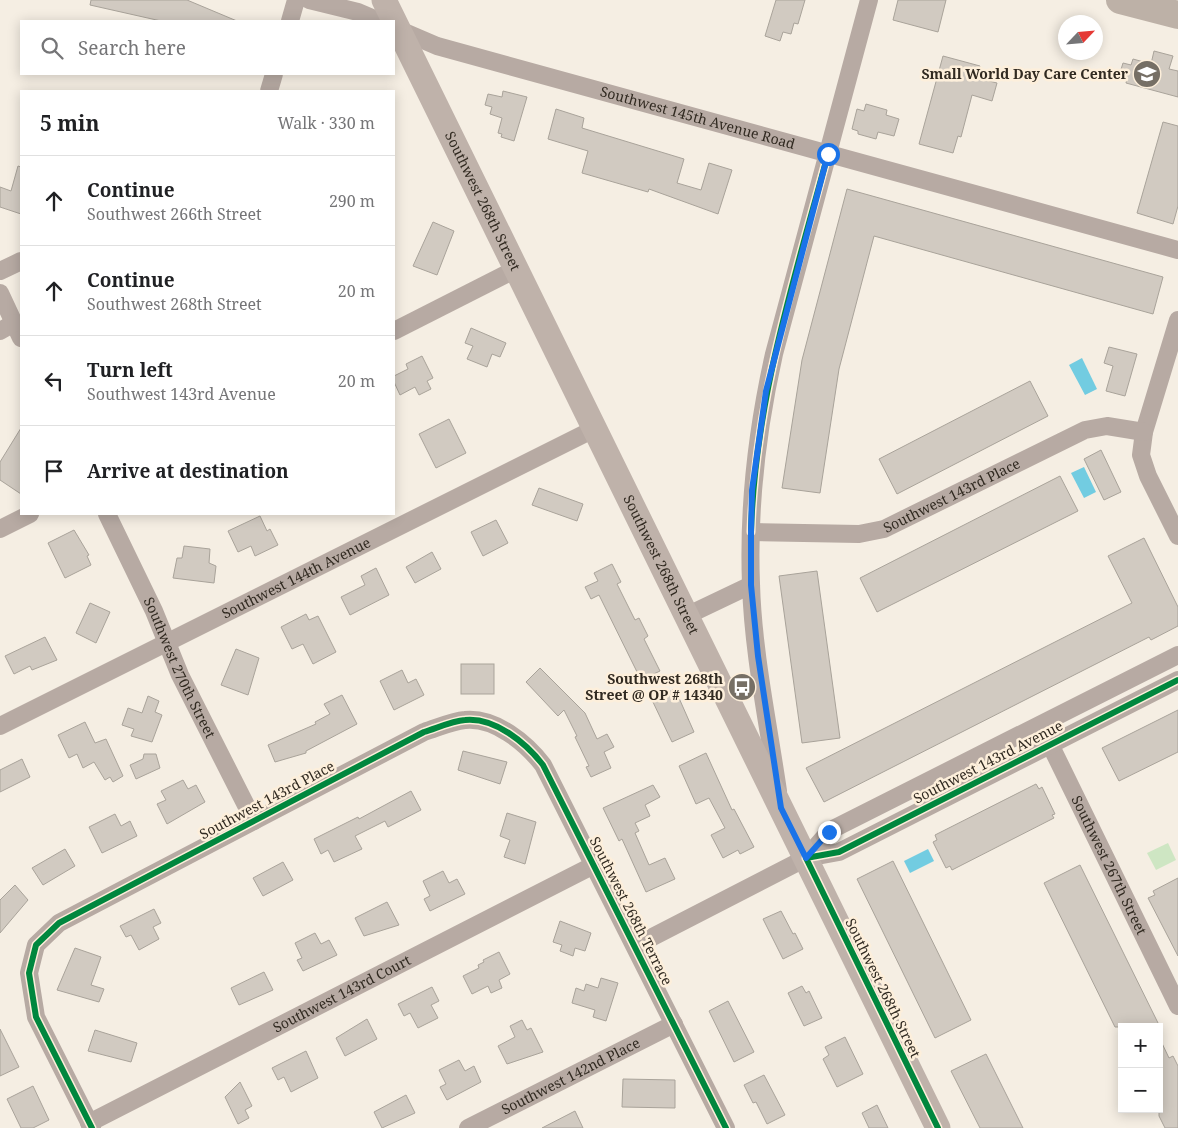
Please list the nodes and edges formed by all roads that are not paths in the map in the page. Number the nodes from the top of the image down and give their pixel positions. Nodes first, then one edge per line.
1 (296, 0) edge
2 (309, 0) edge
3 (868, 0) edge
4 (1120, 0) edge
5 (389, 14) edge
6 (1178, 15) edge
7 (290, 20) edge
8 (395, 26) edge
9 (274, 75) edge
10 (269, 90) edge
11 (828, 154) junction
12 (1178, 250) edge
13 (20, 261) edge
14 (516, 269) junction
15 (0, 271) edge
16 (0, 293) edge
17 (1178, 320) edge
18 (12, 330) edge
19 (395, 330) edge
20 (594, 429) junction
21 (1144, 432) junction
22 (28, 515) edge
23 (107, 515) edge
24 (0, 529) edge
25 (751, 532) junction
26 (1178, 536) edge
27 (751, 585) junction
28 (686, 616) junction
29 (167, 643) junction
30 (1178, 656) edge
31 (1178, 680) edge
32 (492, 723) joint
33 (1041, 725) junction
34 (0, 726) edge
35 (1050, 745) junction
36 (781, 808) junction
37 (254, 822) junction
38 (806, 858) junction
39 (594, 865) junction
40 (635, 946) junction
41 (1178, 1006) edge
42 (674, 1024) junction
43 (91, 1125) edge
44 (468, 1128) edge
45 (726, 1128) edge
46 (938, 1128) edge

1 - 7 street
2 - 5 street, Southwest 145th Avenue Road
3 - 11 street
4 - 6 highway
5 - 11 street, Southwest 145th Avenue Road
8 - 14 main road, Southwest 268th Street
9 - 10 street
11 - 12 street, Southwest 145th Avenue Road
11 - 25 street
13 - 15 street
14 - 19 street
14 - 20 main road, Southwest 268th Street
16 - 18 street
17 - 21 street
20 - 28 main road, Southwest 268th Street
20 - 29 street, Southwest 144th Avenue
21 - 25 street, Southwest 143rd Place
21 - 26 street
22 - 24 street
23 - 29 street, Southwest 270th Street
25 - 27 street
27 - 28 street
27 - 36 street
28 - 36 main road, Southwest 268th Street
29 - 34 street, Southwest 144th Avenue
29 - 37 street, Southwest 270th Street
30 - 33 street, Southwest 143rd Avenue
31 - 35 street, Southwest 143rd Avenue
32 - 37 street, Southwest 143rd Place
32 - 39 street, Southwest 268th Terrace
33 - 35 street, Southwest 267th Street
33 - 38 street, Southwest 143rd Avenue
35 - 38 street, Southwest 143rd Avenue
35 - 41 street, Southwest 267th Street
36 - 38 main road, Southwest 268th Street
37 - 43 street, Southwest 143rd Place
38 - 40 street, Southwest 143rd Avenue
38 - 46 main road, Southwest 268th Street
39 - 40 street, Southwest 268th Terrace
39 - 43 street, Southwest 143rd Court
40 - 42 street, Southwest 268th Terrace
42 - 44 street, Southwest 142nd Place
42 - 45 street, Southwest 268th Terrace

